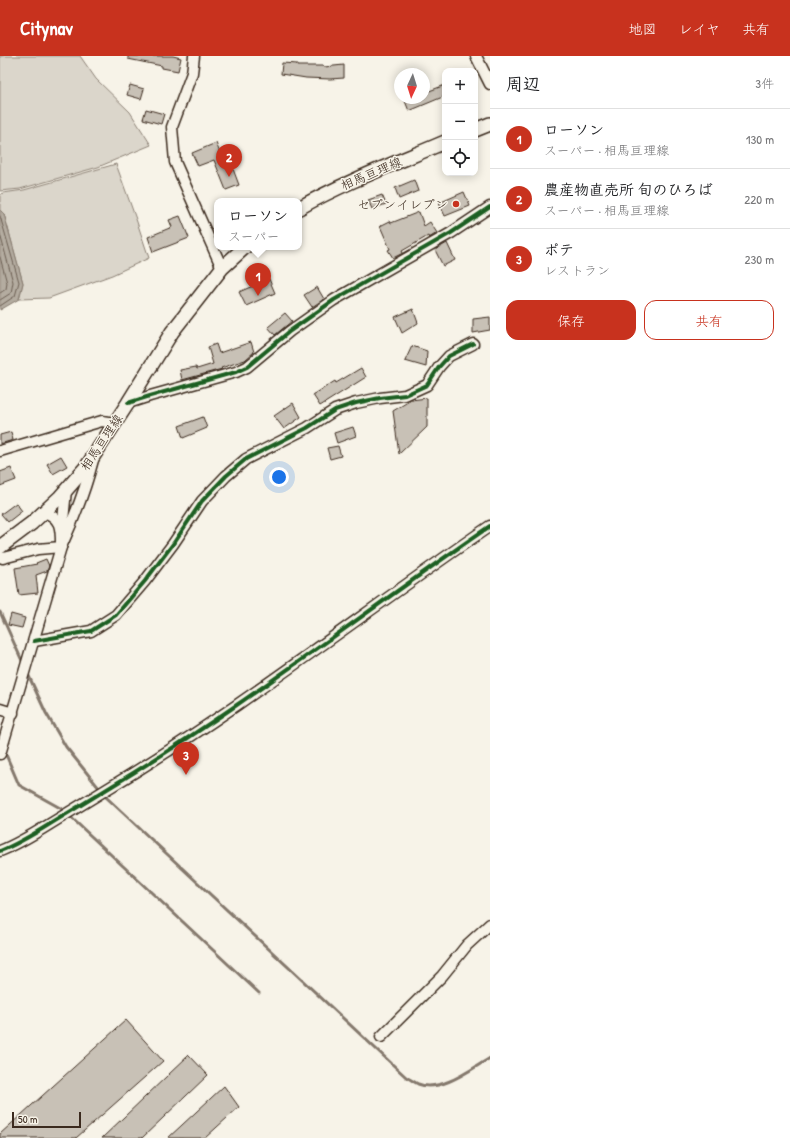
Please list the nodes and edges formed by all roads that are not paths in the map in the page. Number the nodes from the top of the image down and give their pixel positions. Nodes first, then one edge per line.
1 (194, 56) edge
2 (476, 56) edge
3 (490, 84) edge
4 (490, 124) edge
5 (478, 129) edge
6 (442, 143) edge
7 (302, 206) edge
8 (490, 207) edge
9 (214, 250) edge
10 (214, 250) edge
11 (242, 250) edge
12 (222, 268) junction
13 (473, 344) dead end
14 (128, 403) junction
15 (114, 423) junction
16 (0, 451) edge
17 (94, 455) junction
18 (66, 490) junction
19 (44, 512) junction
20 (490, 526) edge
21 (62, 531) junction
22 (61, 546) junction
23 (0, 547) edge
24 (0, 557) edge
25 (34, 640) junction
26 (0, 709) edge
27 (13, 713) junction
28 (0, 754) edge
29 (0, 852) edge
30 (490, 924) edge
31 (381, 1037) dead end

1 - 10 street
2 - 3 street
4 - 5 main road
6 - 7 main road, 相馬亘理線
8 - 14 street
9 - 12 street
11 - 12 main road, 相馬亘理線
12 - 14 main road, 相馬亘理線
13 - 25 street
14 - 15 main road, 相馬亘理線
15 - 16 street
15 - 17 main road, 相馬亘理線
17 - 18 main road, 相馬亘理線
17 - 22 street
18 - 19 main road, 相馬亘理線
18 - 21 street
19 - 21 street
19 - 23 main road, 相馬亘理線
20 - 29 street
21 - 22 street
22 - 24 street
22 - 25 street
25 - 27 street
26 - 27 street
27 - 28 street
30 - 31 street

